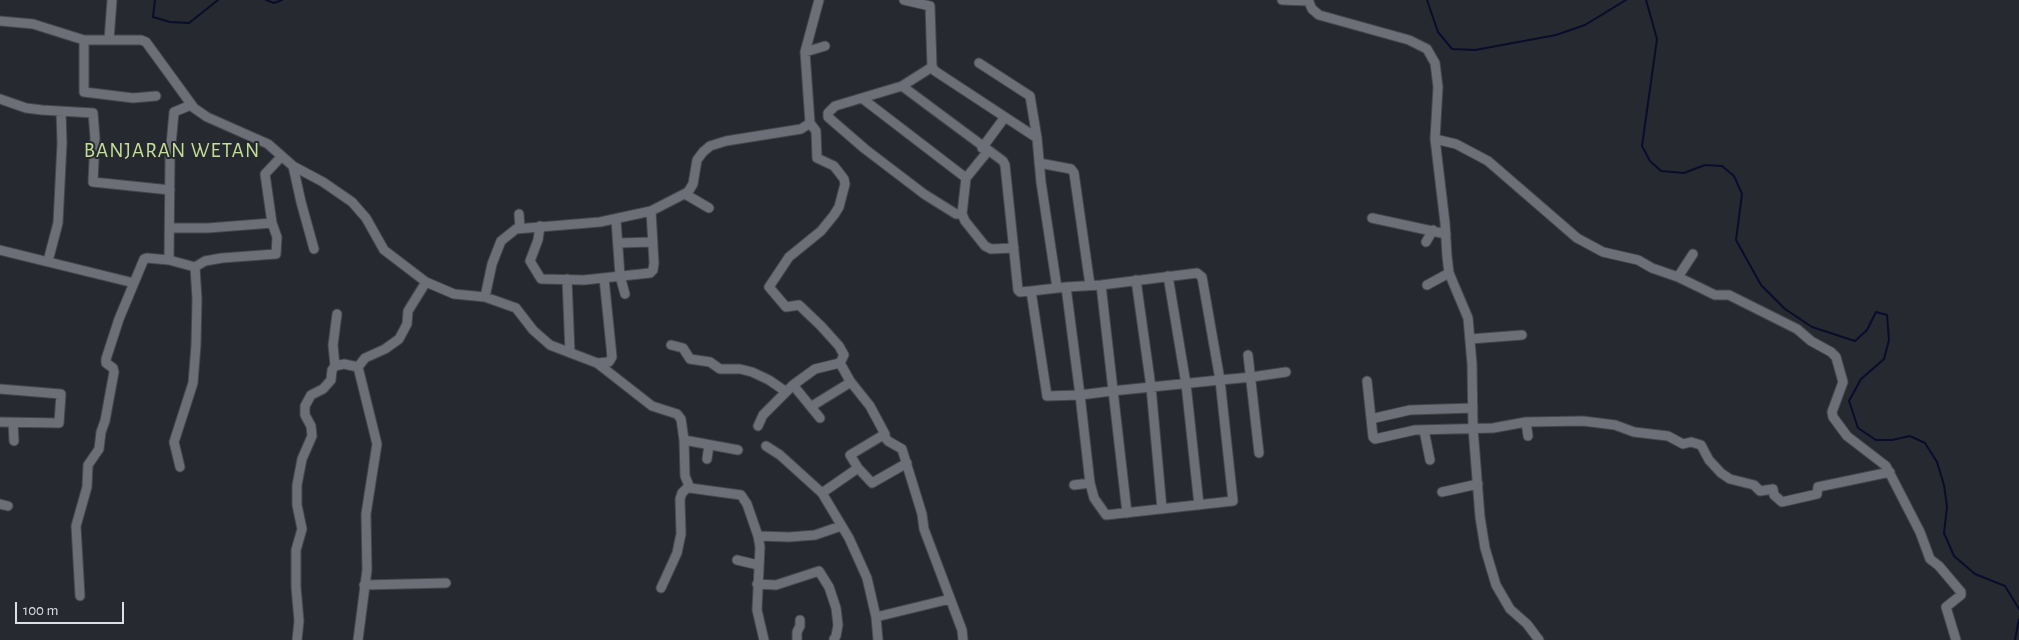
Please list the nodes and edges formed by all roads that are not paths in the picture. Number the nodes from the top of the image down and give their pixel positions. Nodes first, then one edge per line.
1 (112, 0) edge
2 (819, 0) edge
3 (904, 0) edge
4 (1282, 0) edge
5 (1308, 1) edge
6 (0, 21) edge
7 (84, 40) junction
8 (110, 40) junction
9 (825, 46) dead end
10 (805, 52) junction
11 (979, 63) dead end
12 (932, 67) junction
13 (902, 86) junction
14 (156, 96) dead end
15 (863, 99) junction
16 (0, 100) edge
17 (191, 106) junction
18 (61, 112) junction
19 (1005, 117) junction
20 (811, 124) junction
21 (1037, 138) junction
22 (1435, 139) junction
23 (985, 150) junction
24 (282, 156) junction
25 (1039, 163) junction
26 (293, 166) junction
27 (966, 178) junction
28 (170, 190) junction
29 (685, 194) junction
30 (709, 208) dead end
31 (651, 211) junction
32 (519, 214) dead end
33 (962, 214) junction
34 (1372, 218) dead end
35 (616, 220) junction
36 (272, 223) junction
37 (540, 226) junction
38 (170, 228) junction
39 (520, 228) junction
40 (1433, 230) junction
41 (1446, 234) junction
42 (653, 242) junction
43 (1426, 242) dead end
44 (618, 244) junction
45 (1014, 248) junction
46 (314, 249) dead end
47 (0, 250) edge
48 (1693, 254) dead end
49 (169, 260) junction
50 (48, 261) junction
51 (195, 266) junction
52 (1449, 273) junction
53 (620, 276) junction
54 (1168, 276) junction
55 (1678, 276) junction
56 (604, 278) junction
57 (567, 279) junction
58 (1136, 280) junction
59 (426, 282) junction
60 (134, 283) junction
61 (1101, 284) junction
62 (1427, 284) dead end
63 (1090, 285) junction
64 (1061, 288) junction
65 (1031, 291) junction
66 (625, 294) dead end
67 (485, 297) junction
68 (337, 314) dead end
69 (1522, 335) dead end
70 (1470, 339) junction
71 (671, 345) dead end
72 (570, 353) junction
73 (1248, 355) dead end
74 (596, 362) junction
75 (840, 364) junction
76 (335, 366) junction
77 (358, 367) junction
78 (1286, 372) dead end
79 (1252, 377) junction
80 (1220, 380) junction
81 (1367, 381) dead end
82 (851, 382) junction
83 (1186, 384) junction
84 (793, 385) junction
85 (1151, 387) junction
86 (0, 389) edge
87 (785, 391) junction
88 (1112, 391) junction
89 (1080, 395) junction
90 (812, 406) junction
91 (1473, 408) junction
92 (820, 418) dead end
93 (1375, 418) dead end
94 (0, 422) edge
95 (1526, 422) junction
96 (13, 423) junction
97 (758, 426) dead end
98 (1473, 428) junction
99 (1424, 430) junction
100 (884, 436) junction
101 (1528, 436) dead end
102 (684, 440) junction
103 (14, 441) dead end
104 (709, 445) junction
105 (766, 446) dead end
106 (738, 450) dead end
107 (1260, 453) dead end
108 (707, 459) dead end
109 (1430, 460) dead end
110 (907, 463) junction
111 (180, 467) dead end
112 (858, 468) junction
113 (1890, 472) junction
114 (1090, 483) junction
115 (1478, 484) junction
116 (1074, 485) dead end
117 (689, 486) junction
118 (1442, 492) dead end
119 (822, 493) junction
120 (1199, 505) junction
121 (1162, 509) junction
122 (1128, 513) junction
123 (841, 526) junction
124 (758, 536) junction
125 (737, 560) dead end
126 (758, 565) junction
127 (446, 583) dead end
128 (757, 584) junction
129 (364, 585) junction
130 (661, 588) dead end
131 (80, 596) dead end
132 (950, 599) junction
133 (876, 617) junction
134 (800, 620) dead end
135 (297, 640) edge
136 (358, 640) edge
137 (764, 640) edge
138 (797, 640) edge
139 (832, 640) edge
140 (878, 640) edge
141 (962, 640) edge
142 (1538, 640) edge
143 (1956, 640) edge

1 - 8 street
2 - 10 street
3 - 12 street
4 - 5 street
5 - 22 street
6 - 7 street
7 - 8 street
7 - 14 street
8 - 17 street
9 - 10 street
10 - 20 street
11 - 21 street
12 - 13 street
12 - 19 street
13 - 15 street
13 - 23 street
15 - 27 street
15 - 33 street
16 - 18 street
17 - 24 street
17 - 28 street
18 - 28 street
18 - 50 street
19 - 21 street
19 - 23 street
20 - 29 street
20 - 75 street
21 - 25 street
22 - 41 street
22 - 55 street
23 - 27 street
23 - 45 street
24 - 26 street
24 - 36 street
25 - 63 street
25 - 64 street
26 - 46 street
26 - 59 street
27 - 33 street
28 - 38 street
29 - 30 street
29 - 31 street
31 - 35 street
31 - 42 street
32 - 39 street
33 - 45 street
34 - 40 street
35 - 37 street
35 - 44 street
36 - 38 street
36 - 51 street
37 - 39 street
37 - 57 street
38 - 49 street
39 - 67 street
40 - 41 street
40 - 43 street
41 - 52 street
42 - 44 street
42 - 53 street
44 - 53 street
45 - 65 street
47 - 50 street
48 - 55 street
49 - 51 street
49 - 60 street
50 - 60 street
51 - 111 street
52 - 62 street
52 - 70 street
53 - 56 street
53 - 66 street
54 - 58 street
54 - 80 street
54 - 83 street
55 - 113 street
56 - 57 street
56 - 74 street
57 - 72 street
58 - 61 street
58 - 85 street
59 - 67 street
59 - 77 street
60 - 131 street
61 - 63 street
61 - 88 street
63 - 64 street
64 - 65 street
64 - 89 street
65 - 89 street
67 - 72 street
68 - 76 street
69 - 70 street
70 - 91 street
71 - 87 street
72 - 74 street
73 - 79 street
74 - 102 street
75 - 82 street
75 - 84 street
76 - 77 street
76 - 135 street
77 - 129 street
78 - 79 street
79 - 80 street
79 - 107 street
80 - 83 street
80 - 120 street
81 - 99 street
82 - 90 street
82 - 100 street
83 - 85 street
83 - 120 street
84 - 87 street
84 - 90 street
85 - 88 street
85 - 121 street
86 - 96 street
87 - 97 street
88 - 89 street
88 - 122 street
89 - 114 street
90 - 92 street
91 - 93 street
91 - 98 street
94 - 96 street
95 - 98 street
95 - 101 street
95 - 113 street
96 - 103 street
98 - 99 street
98 - 115 street
99 - 109 street
100 - 110 street
100 - 112 street
102 - 104 street
102 - 117 street
104 - 106 street
104 - 108 street
105 - 119 street
110 - 112 street
110 - 132 street
112 - 119 street
113 - 143 street
114 - 116 street
114 - 122 street
115 - 118 street
115 - 142 street
117 - 124 street
117 - 130 street
119 - 123 street
120 - 121 street
121 - 122 street
123 - 124 street
123 - 133 street
124 - 126 street
125 - 126 street
126 - 128 street
127 - 129 street
128 - 137 street
128 - 139 street
129 - 136 street
132 - 133 street
132 - 141 street
133 - 140 street
134 - 138 street

